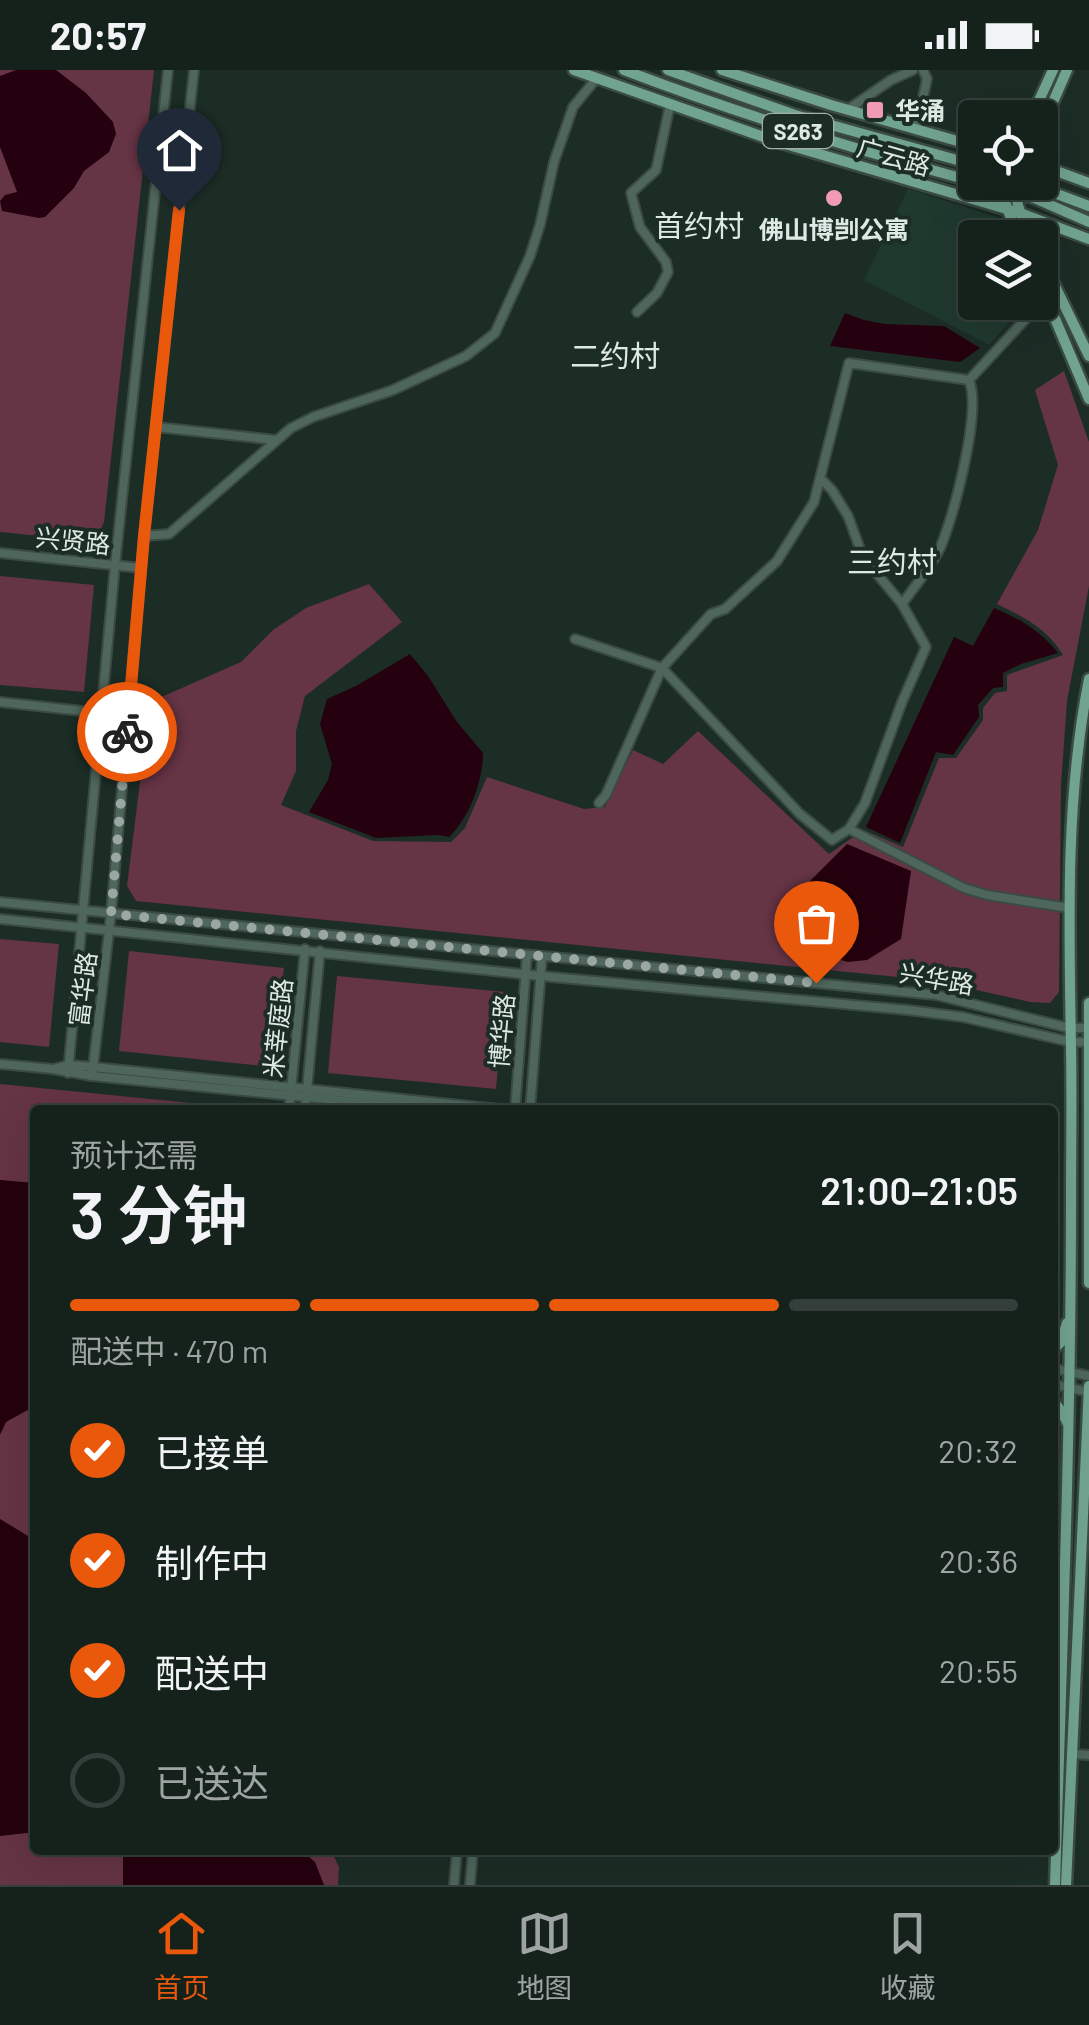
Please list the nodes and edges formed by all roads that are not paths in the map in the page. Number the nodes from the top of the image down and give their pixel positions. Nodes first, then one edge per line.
1 (168, 70) edge
2 (194, 70) edge
3 (574, 70) edge
4 (624, 70) edge
5 (668, 70) edge
6 (722, 70) edge
7 (913, 70) edge
8 (924, 70) edge
9 (1052, 70) edge
10 (1067, 70) edge
11 (597, 74) edge
12 (1040, 100) edge
13 (1054, 100) edge
14 (670, 105) junction
15 (847, 110) junction
16 (916, 130) junction
17 (958, 141) edge
18 (958, 160) edge
19 (1058, 172) edge
20 (958, 177) edge
21 (1089, 183) edge
22 (1058, 197) edge
23 (1005, 200) edge
24 (1020, 200) edge
25 (1045, 200) edge
26 (1089, 206) edge
27 (1007, 209) junction
28 (1020, 213) junction
29 (1012, 220) edge
30 (1023, 220) edge
31 (1089, 222) edge
32 (1089, 239) edge
33 (1058, 292) edge
34 (637, 312) dead end
35 (1025, 320) edge
36 (1056, 320) edge
37 (1089, 356) edge
38 (969, 380) junction
39 (1089, 400) edge
40 (156, 427) junction
41 (277, 440) junction
42 (820, 478) junction
43 (144, 536) junction
44 (0, 553) edge
45 (115, 565) junction
46 (142, 568) junction
47 (902, 604) junction
48 (575, 639) dead end
49 (662, 668) junction
50 (1089, 679) edge
51 (0, 702) edge
52 (101, 713) junction
53 (598, 803) dead end
54 (849, 829) junction
55 (0, 902) edge
56 (1068, 908) junction
57 (84, 911) junction
58 (111, 914) junction
59 (0, 919) edge
60 (83, 927) junction
61 (109, 930) junction
62 (305, 949) junction
63 (320, 951) junction
64 (526, 954) junction
65 (542, 957) junction
66 (526, 973) junction
67 (541, 976) junction
68 (1089, 1003) edge
69 (1069, 1028) junction
70 (1088, 1028) edge
71 (1071, 1042) junction
72 (1088, 1042) edge
73 (0, 1064) edge
74 (68, 1069) junction
75 (93, 1072) junction
76 (291, 1091) junction
77 (306, 1092) junction
78 (290, 1105) edge
79 (305, 1105) edge
80 (401, 1105) edge
81 (455, 1105) edge
82 (513, 1105) edge
83 (530, 1105) edge
84 (1089, 1284) edge
85 (1071, 1307) junction
86 (1058, 1345) edge
87 (1058, 1369) edge
88 (1071, 1372) junction
89 (1089, 1376) edge
90 (1058, 1385) edge
91 (1070, 1388) junction
92 (1089, 1390) edge
93 (1058, 1407) edge
94 (1070, 1428) junction
95 (1088, 1431) edge
96 (1072, 1754) junction
97 (1089, 1755) edge
98 (1058, 1794) edge
99 (457, 1855) edge
100 (472, 1855) edge
101 (1056, 1855) edge
102 (454, 1885) edge
103 (470, 1885) edge
104 (1055, 1885) edge
105 (1066, 1885) edge

1 - 45 street, 富华路
2 - 40 street, 富华路
3 - 11 main road
4 - 20 main road, 广云路 / S263
5 - 18 main road, 广云路 / S263
6 - 15 main road, S263
7 - 15 street
8 - 16 street
9 - 12 main road
10 - 13 main road
11 - 14 main road, 广云路 / S263
11 - 41 street
14 - 27 main road, 广云路 / S263
14 - 34 street
15 - 16 main road, S263
16 - 17 main road, S263
19 - 21 main road
22 - 26 main road, 广云路 / S263
23 - 27 main road
24 - 28 main road
25 - 31 main road, 广云路 / S263
27 - 28 main road, 广云路 / S263
27 - 29 main road
28 - 30 main road
28 - 32 main road, 广云路 / S263
33 - 37 main road
35 - 38 street
36 - 39 main road
38 - 42 street
38 - 47 street
40 - 41 street
40 - 43 street, 富华路
41 - 43 street
42 - 47 street
42 - 49 street
43 - 46 street, 富华路
44 - 45 street, 兴贤路
45 - 46 street, 兴贤路
45 - 52 street, 富华路
46 - 58 street, 富华路
47 - 54 street
48 - 49 street
49 - 53 street
49 - 54 street
50 - 56 main road
51 - 52 street
52 - 57 street, 富华路
54 - 56 street
55 - 57 street, 兴华路
56 - 69 main road
57 - 58 street, 兴华路
57 - 60 street, 富华路
58 - 61 street, 富华路
58 - 64 street, 兴华路
59 - 60 street, 兴华路
60 - 61 street, 兴华路
60 - 74 street, 富华路
61 - 62 street, 兴华路
61 - 75 street, 富华路
62 - 63 street, 兴华路
62 - 76 street, 米莘庭路
63 - 66 street, 兴华路
63 - 77 street, 米莘庭路
64 - 65 street, 兴华路
64 - 66 street, 博华路
65 - 67 street, 博华路
65 - 69 street, 兴华路
66 - 67 street, 兴华路
66 - 82 street, 博华路
67 - 71 street, 兴华路
67 - 83 street, 博华路
68 - 70 main road
69 - 70 street, 兴华路
69 - 71 main road
70 - 72 main road
71 - 72 street, 兴华路
71 - 85 main road
72 - 84 main road
73 - 74 street
74 - 75 street
75 - 76 street
76 - 77 street
76 - 78 street, 米莘庭路
77 - 79 street, 米莘庭路
77 - 80 street
77 - 81 street
85 - 86 main road
85 - 88 main road
87 - 88 street
88 - 89 street
88 - 91 main road
90 - 91 street
91 - 92 street
91 - 94 main road
92 - 95 main road
93 - 94 main road
94 - 98 main road
95 - 96 main road
96 - 97 street
96 - 105 main road
99 - 102 street
100 - 103 street
101 - 104 main road

